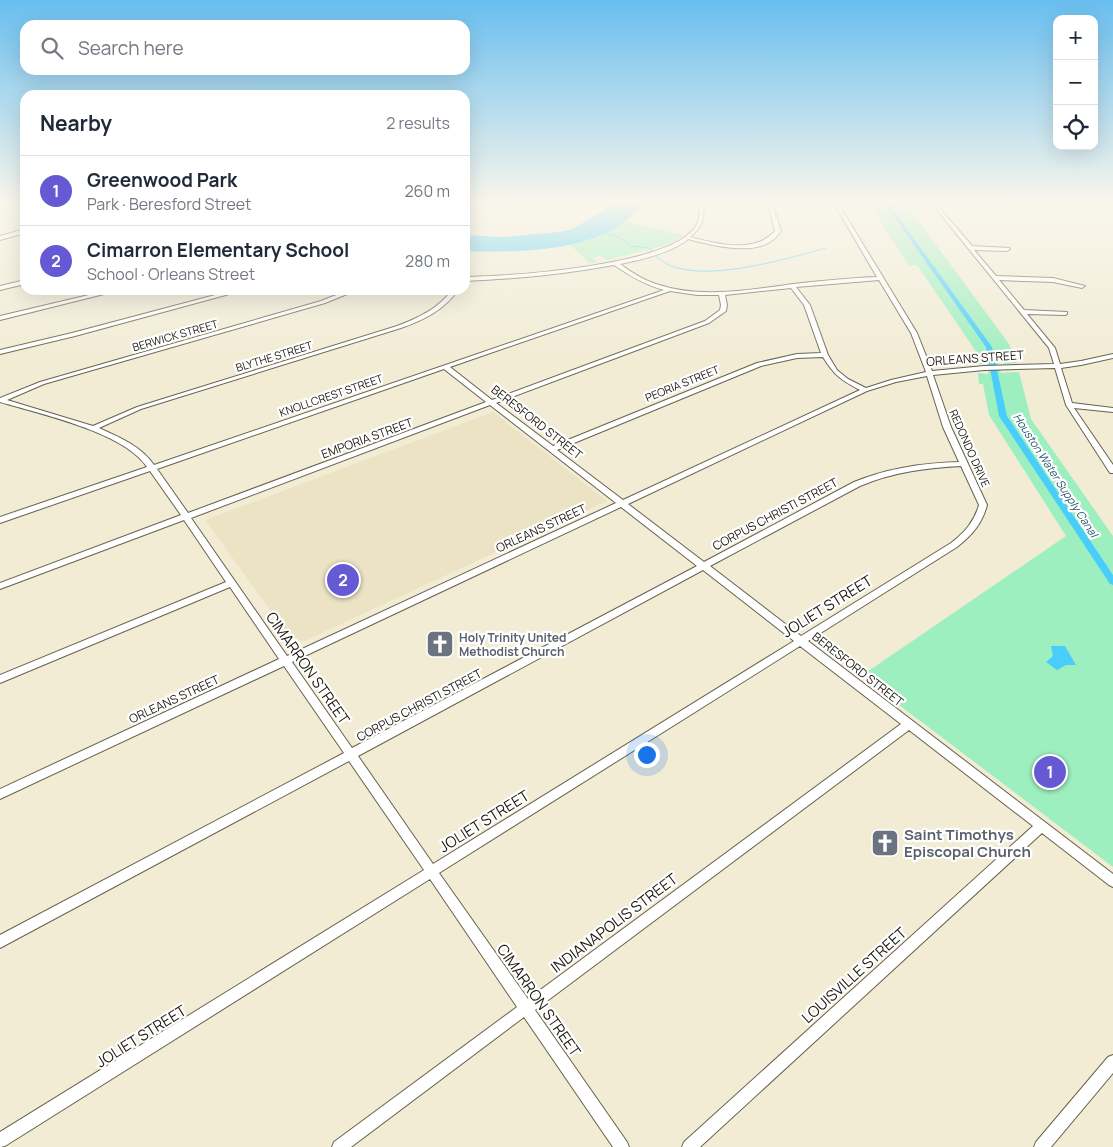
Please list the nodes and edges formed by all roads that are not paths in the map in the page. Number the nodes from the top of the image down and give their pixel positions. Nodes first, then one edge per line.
1 (653, 254) edge
2 (866, 254) edge
3 (975, 254) edge
4 (616, 263) junction
5 (881, 278) junction
6 (994, 278) junction
7 (470, 279) edge
8 (20, 283) edge
9 (792, 286) junction
10 (1082, 286) dead end
11 (0, 288) edge
12 (668, 290) junction
13 (96, 295) edge
14 (221, 295) edge
15 (341, 295) edge
16 (452, 295) edge
17 (722, 295) junction
18 (1024, 312) junction
19 (1066, 313) dead end
20 (0, 318) edge
21 (0, 352) edge
22 (825, 355) junction
23 (1113, 356) edge
24 (1058, 366) junction
25 (445, 367) junction
26 (986, 368) joint
27 (1001, 368) joint
28 (929, 373) junction
29 (864, 390) junction
30 (0, 400) edge
31 (493, 403) junction
32 (1069, 405) junction
33 (1113, 410) edge
34 (92, 429) junction
35 (552, 449) junction
36 (1103, 458) junction
37 (1113, 458) edge
38 (964, 464) junction
39 (151, 467) junction
40 (1113, 471) edge
41 (623, 503) junction
42 (1, 517) edge
43 (186, 517) junction
44 (979, 520) joint
45 (704, 566) junction
46 (231, 583) junction
47 (0, 586) edge
48 (800, 640) junction
49 (285, 661) junction
50 (0, 679) edge
51 (909, 724) junction
52 (351, 756) junction
53 (0, 794) edge
54 (1041, 826) junction
55 (432, 872) junction
56 (1113, 881) edge
57 (0, 942) edge
58 (526, 1008) junction
59 (1113, 1062) edge
60 (0, 1141) edge
61 (339, 1147) edge
62 (622, 1147) edge
63 (689, 1147) edge
64 (1041, 1147) edge

1 - 4 street
2 - 5 street, REDONDO DRIVE
3 - 6 street
4 - 7 street
4 - 12 street
5 - 9 street
5 - 28 street, REDONDO DRIVE
6 - 10 street
6 - 18 street
8 - 11 street
9 - 17 street
9 - 22 street
12 - 17 street
12 - 25 street, KNOLLCREST STREET
13 - 20 street
14 - 21 street
15 - 30 street, BERWICK STREET
16 - 34 street, BLYTHE STREET
17 - 31 street, EMPORIA STREET
18 - 19 street
18 - 24 street
22 - 29 street
22 - 35 street, PEORIA STREET
23 - 24 street, ORLEANS STREET
24 - 27 street, ORLEANS STREET
24 - 32 street
25 - 31 street, BERESFORD STREET
25 - 39 street, KNOLLCREST STREET
26 - 27 street, ORLEANS STREET
26 - 28 street, ORLEANS STREET
28 - 29 street, ORLEANS STREET
28 - 38 street, REDONDO DRIVE
29 - 41 street, ORLEANS STREET
30 - 34 street, CIMARRON STREET
31 - 35 street, BERESFORD STREET
31 - 43 street, EMPORIA STREET
32 - 33 street
32 - 36 street
34 - 39 street, CIMARRON STREET
35 - 41 street, BERESFORD STREET
36 - 37 street
36 - 40 street
38 - 44 street, REDONDO DRIVE
38 - 45 street, CORPUS CHRISTI STREET
39 - 42 street, KNOLLCREST STREET
39 - 43 street, CIMARRON STREET
41 - 45 street, BERESFORD STREET
41 - 49 street, ORLEANS STREET
43 - 46 street, CIMARRON STREET
43 - 47 street, EMPORIA STREET
44 - 48 street, JOLIET STREET
45 - 48 street, BERESFORD STREET
45 - 52 street, CORPUS CHRISTI STREET
46 - 49 street, CIMARRON STREET
46 - 50 street
48 - 51 street, BERESFORD STREET
48 - 55 street, JOLIET STREET
49 - 52 street, CIMARRON STREET
49 - 53 street, ORLEANS STREET
51 - 54 street, BERESFORD STREET
51 - 58 street, INDIANAPOLIS STREET
52 - 55 street, CIMARRON STREET
52 - 57 street, CORPUS CHRISTI STREET
54 - 56 street, BERESFORD STREET
54 - 63 street, LOUISVILLE STREET
55 - 58 street, CIMARRON STREET
55 - 60 street, JOLIET STREET
58 - 61 street, INDIANAPOLIS STREET
58 - 62 street, CIMARRON STREET
59 - 64 street

